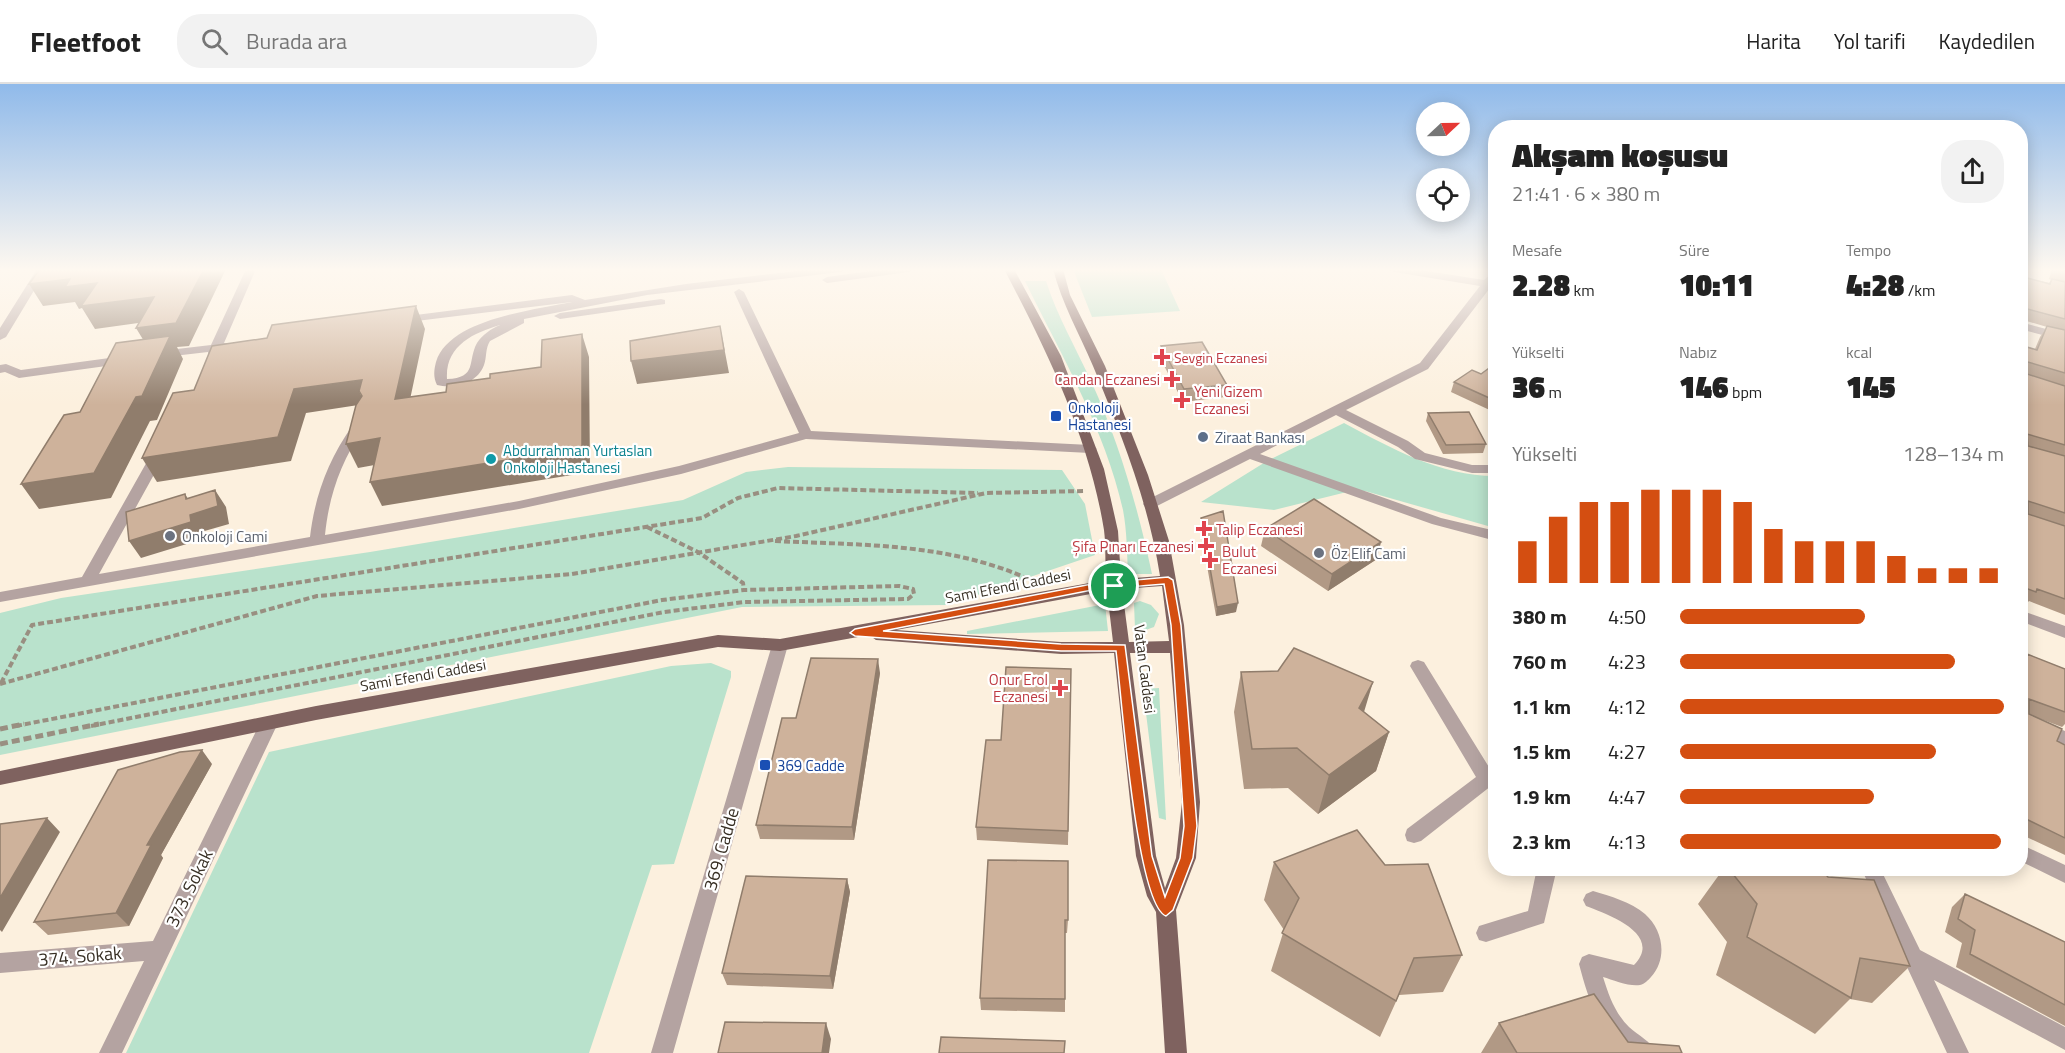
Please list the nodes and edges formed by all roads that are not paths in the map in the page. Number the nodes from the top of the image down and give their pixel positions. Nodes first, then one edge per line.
1 (13, 314) edge
2 (232, 314) edge
3 (442, 314) edge
4 (532, 314) edge
5 (571, 314) edge
6 (749, 314) edge
7 (1032, 314) edge
8 (1074, 314) edge
9 (1463, 314) edge
10 (520, 321) junction
11 (388, 322) edge
12 (488, 325) junction
13 (2028, 328) edge
14 (0, 337) edge
15 (2065, 338) edge
16 (240, 344) edge
17 (217, 348) junction
18 (206, 368) edge
19 (0, 369) edge
20 (1335, 410) junction
21 (365, 418) edge
22 (806, 435) junction
23 (166, 440) edge
24 (1090, 448) junction
25 (1248, 454) junction
26 (1488, 470) edge
27 (1150, 504) junction
28 (1488, 534) edge
29 (318, 539) junction
30 (1168, 580) junction
31 (87, 582) junction
32 (1114, 586) junction
33 (0, 597) edge
34 (2028, 618) edge
35 (2065, 632) edge
36 (855, 633) junction
37 (780, 645) junction
38 (1121, 647) junction
39 (1179, 647) junction
40 (1418, 666) dead end
41 (2028, 722) edge
42 (269, 723) junction
43 (2065, 738) edge
44 (1488, 774) edge
45 (0, 778) edge
46 (1488, 781) edge
47 (1414, 836) dead end
48 (2028, 856) edge
49 (2065, 874) edge
50 (1545, 876) edge
51 (1874, 876) edge
52 (1593, 900) dead end
53 (1166, 910) junction
54 (1486, 933) dead end
55 (159, 950) junction
56 (1912, 957) junction
57 (0, 963) edge
58 (2065, 1039) edge
59 (110, 1053) edge
60 (662, 1053) edge
61 (1176, 1053) edge
62 (1645, 1053) edge
63 (1958, 1053) edge

1 - 14 street
2 - 17 street
3 - 11 street
4 - 12 street
5 - 10 street
6 - 22 street
7 - 24 main road, Vatan Caddesi
8 - 27 main road, Vatan Caddesi
9 - 20 street
10 - 12 street
10 - 12 street
13 - 15 street
16 - 17 street
17 - 18 street
17 - 19 street
20 - 25 street
20 - 26 street
21 - 29 street
22 - 24 street
22 - 29 street
23 - 31 street
24 - 32 main road, Vatan Caddesi
25 - 27 street
25 - 28 street
27 - 30 main road, Vatan Caddesi
29 - 31 street
30 - 32 main road, Sami Efendi Caddesi
30 - 39 main road, Vatan Caddesi
31 - 33 street
32 - 36 main road, Sami Efendi Caddesi
32 - 38 main road, Vatan Caddesi
34 - 35 street
36 - 37 main road, Sami Efendi Caddesi
36 - 38 main road, Sami Efendi Caddesi
37 - 42 main road, Sami Efendi Caddesi
37 - 60 street, 369. Cadde
38 - 39 main road, Sami Efendi Caddesi
38 - 53 main road, Vatan Caddesi
39 - 53 main road, Vatan Caddesi
40 - 44 street
41 - 43 street
42 - 45 main road, Sami Efendi Caddesi
42 - 55 street, 373. Sokak
46 - 47 street
48 - 49 street
50 - 54 street
51 - 56 street
52 - 62 street
53 - 61 main road, Vatan Caddesi
55 - 57 street, 374. Sokak
55 - 59 street, 373. Sokak
56 - 58 street
56 - 63 street

